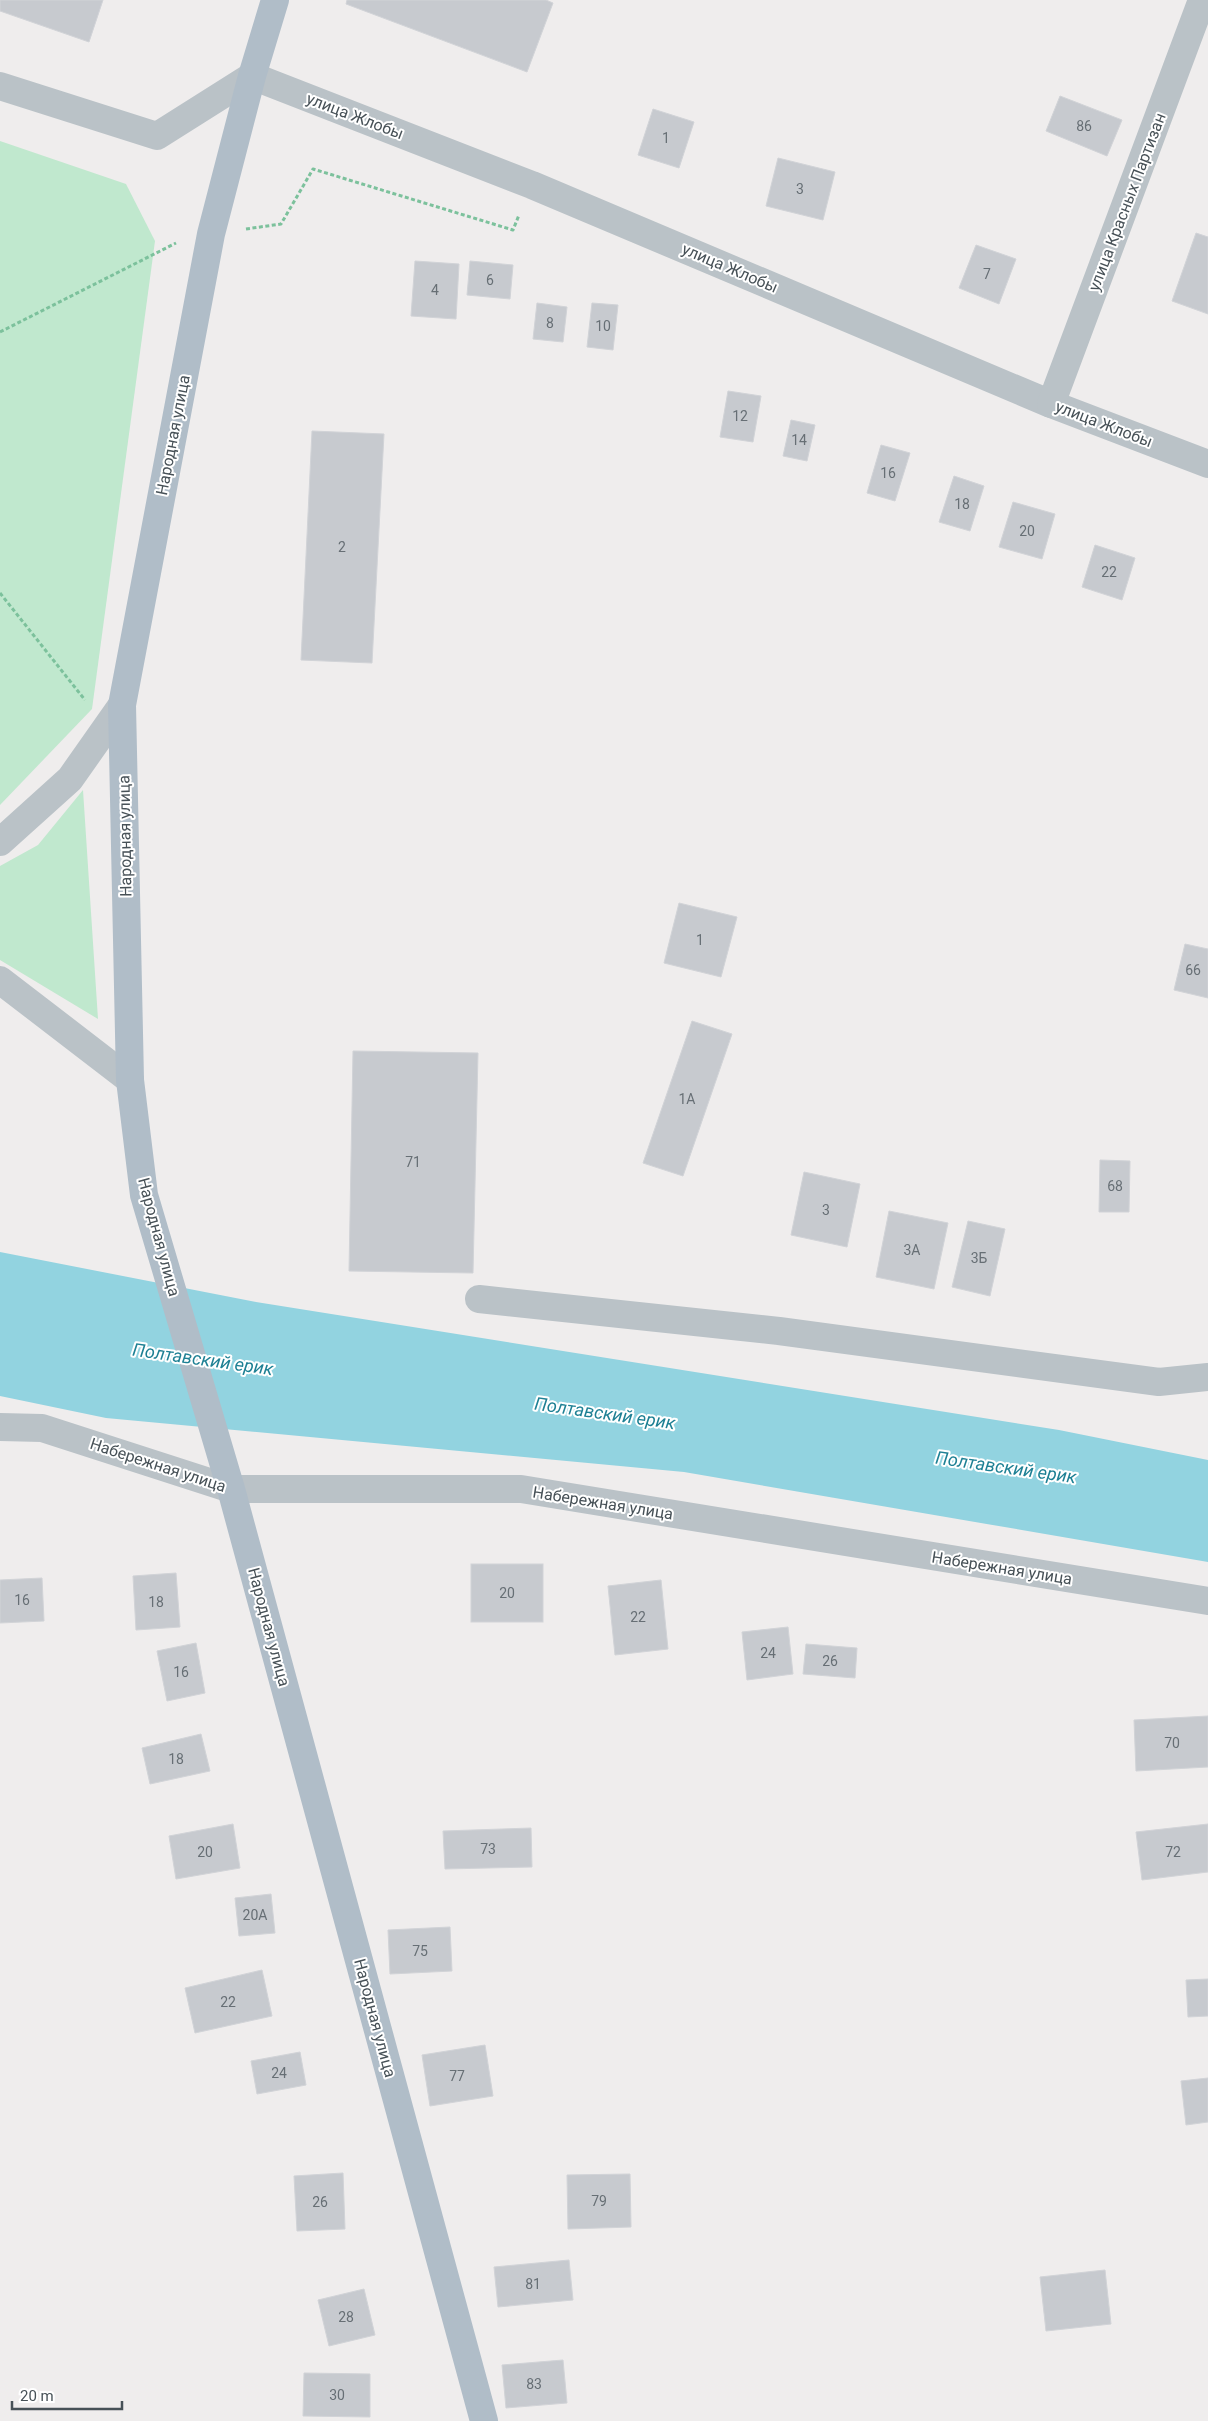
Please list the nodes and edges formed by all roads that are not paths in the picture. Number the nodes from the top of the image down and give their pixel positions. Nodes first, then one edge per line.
1 (275, 0) edge
2 (1202, 0) edge
3 (252, 76) junction
4 (0, 86) edge
5 (1051, 404) junction
6 (1208, 464) edge
7 (122, 705) junction
8 (0, 842) edge
9 (0, 980) edge
10 (130, 1080) junction
11 (479, 1299) dead end
12 (1208, 1377) edge
13 (0, 1427) edge
14 (231, 1488) junction
15 (1208, 1602) edge
16 (484, 2421) edge

1 - 3 main road, Народная улица
2 - 5 street, улица Красных Партизан
3 - 4 street
3 - 5 street, улица Жлобы
3 - 7 main road, Народная улица
5 - 6 street, улица Жлобы
7 - 8 street
7 - 10 main road, Народная улица
9 - 10 street
10 - 14 main road, Народная улица
11 - 12 street
13 - 14 street, Набережная улица
14 - 15 street, Набережная улица
14 - 16 main road, Народная улица

